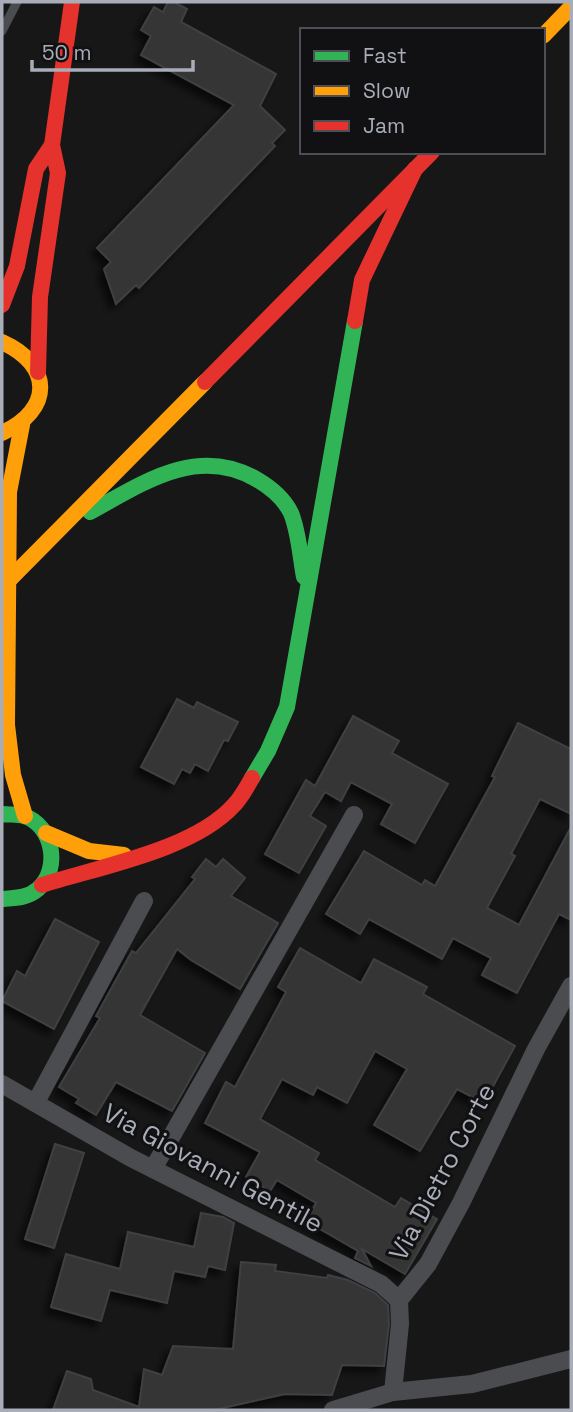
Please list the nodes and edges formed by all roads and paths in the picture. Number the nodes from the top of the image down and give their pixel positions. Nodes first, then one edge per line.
1 (17, 2) edge
2 (72, 2) edge
3 (571, 7) edge
4 (2, 30) edge
5 (545, 34) edge
6 (52, 145) junction
7 (430, 154) edge
8 (415, 169) junction
9 (2, 305) edge
10 (2, 342) edge
11 (38, 372) junction
12 (22, 425) junction
13 (2, 433) edge
14 (63, 527) junction
15 (4, 583) edge
16 (307, 592) junction
17 (2, 814) edge
18 (354, 815) dead end
19 (25, 816) junction
20 (46, 833) junction
21 (139, 858) junction
22 (42, 885) junction
23 (2, 899) edge
24 (19, 899) junction
25 (144, 901) dead end
26 (2, 914) edge
27 (571, 985) edge
28 (2, 1084) edge
29 (36, 1102) junction
30 (153, 1169) junction
31 (399, 1300) junction
32 (571, 1359) edge
33 (393, 1392) junction
34 (333, 1410) edge

1 - 4 lane
2 - 6 main road
3 - 5 main road
6 - 9 main road
6 - 11 main road
7 - 8 main road
8 - 14 main road
8 - 16 main road
10 - 11 main road
11 - 12 main road
12 - 13 main road
12 - 19 main road
14 - 15 main road
14 - 16 main road
16 - 21 main road
17 - 19 main road
18 - 30 street
19 - 20 main road
20 - 21 main road
20 - 22 main road
21 - 22 main road
22 - 24 main road
23 - 24 main road
24 - 26 main road
25 - 29 street
27 - 31 street, Via Dietro Corte
28 - 29 street, Via Giovanni Gentile
29 - 30 street, Via Giovanni Gentile
30 - 31 street, Via Giovanni Gentile
31 - 33 street, Via Dietro Corte
32 - 33 street
33 - 34 street

